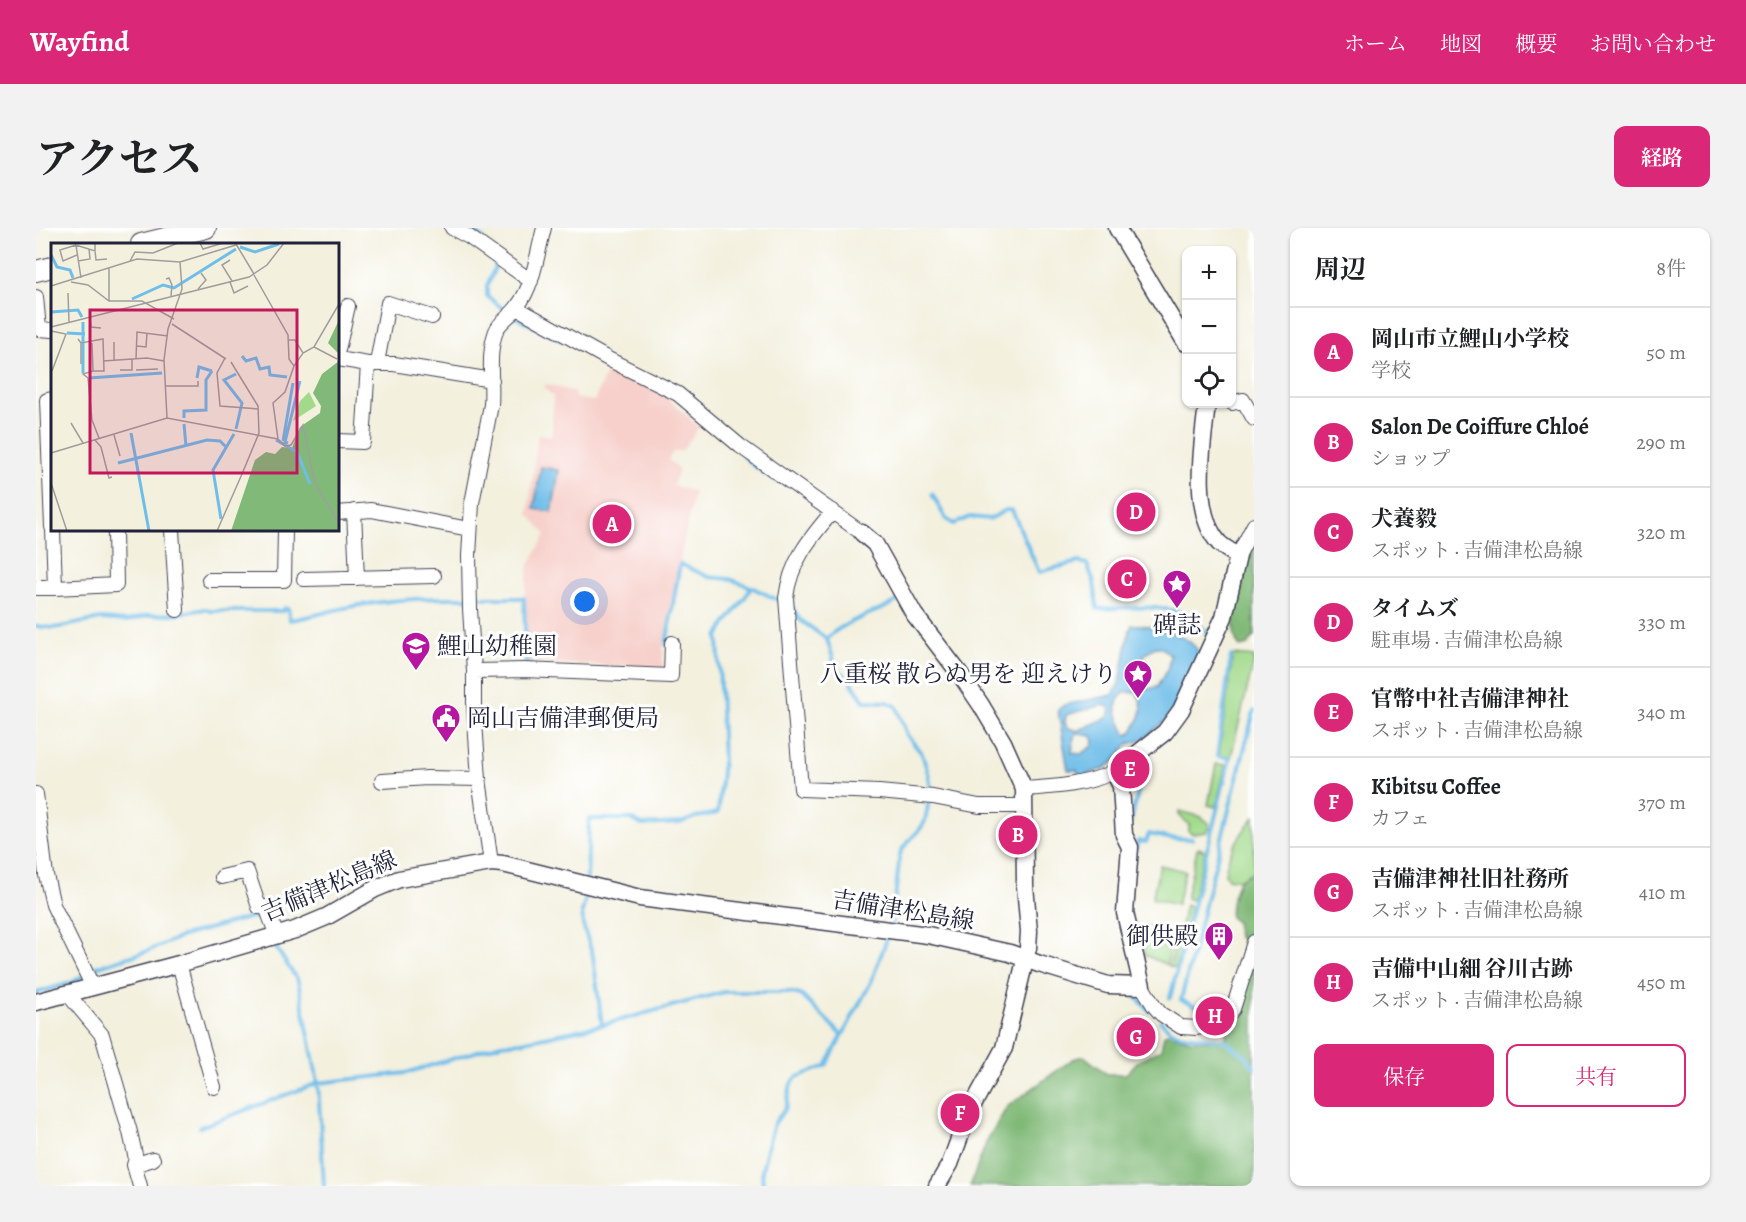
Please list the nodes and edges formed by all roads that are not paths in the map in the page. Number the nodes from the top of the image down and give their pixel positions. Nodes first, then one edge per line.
1 (206, 228) edge
2 (453, 228) edge
3 (544, 228) edge
4 (1116, 228) edge
5 (145, 243) edge
6 (51, 267) edge
7 (36, 271) edge
8 (531, 281) junction
9 (36, 297) edge
10 (348, 306) dead end
11 (517, 308) junction
12 (432, 317) dead end
13 (51, 330) edge
14 (1182, 336) edge
15 (339, 346) edge
16 (339, 359) edge
17 (373, 363) junction
18 (492, 380) junction
19 (51, 399) edge
20 (1236, 402) edge
21 (1207, 408) edge
22 (1254, 418) edge
23 (42, 419) edge
24 (339, 441) edge
25 (51, 508) edge
26 (354, 511) junction
27 (833, 511) junction
28 (339, 513) edge
29 (1254, 525) edge
30 (469, 529) junction
31 (53, 531) edge
32 (115, 531) edge
33 (172, 531) edge
34 (285, 531) edge
35 (862, 533) joint
36 (1238, 556) junction
37 (434, 576) dead end
38 (357, 578) junction
39 (304, 579) dead end
40 (209, 580) dead end
41 (36, 588) edge
42 (55, 588) junction
43 (177, 610) dead end
44 (672, 643) dead end
45 (474, 671) junction
46 (1114, 772) junction
47 (479, 778) junction
48 (381, 781) dead end
49 (1024, 789) junction
50 (36, 794) edge
51 (1023, 806) junction
52 (491, 863) junction
53 (222, 877) dead end
54 (277, 936) junction
55 (1254, 942) edge
56 (1025, 957) junction
57 (179, 964) junction
58 (1142, 986) junction
59 (93, 987) junction
60 (67, 993) junction
61 (36, 1002) edge
62 (214, 1087) dead end
63 (153, 1159) dead end
64 (134, 1165) junction
65 (140, 1186) edge
66 (937, 1186) edge

1 - 5 highway
2 - 8 street
3 - 8 street
4 - 14 main road
6 - 7 highway
8 - 11 street
9 - 13 street
10 - 15 street
11 - 18 street
11 - 27 street
12 - 17 street
16 - 17 street
17 - 18 street
17 - 24 street
18 - 30 street
19 - 23 street
20 - 22 street
21 - 36 main road
23 - 25 street
26 - 28 street
26 - 30 street
26 - 38 street
27 - 35 street
27 - 51 street
29 - 36 street
30 - 45 street
31 - 42 street
32 - 42 street
33 - 43 street
34 - 40 street
35 - 49 main road
36 - 46 main road
37 - 38 street
38 - 39 street
41 - 42 street
44 - 45 street
45 - 47 street
46 - 49 street
46 - 58 main road
47 - 48 street
47 - 52 street
49 - 51 main road
50 - 59 street
51 - 56 main road
52 - 54 main road, 吉備津松島線
52 - 56 main road, 吉備津松島線
53 - 54 street
54 - 57 main road, 吉備津松島線
55 - 58 street
56 - 58 main road, 吉備津松島線
56 - 66 main road
57 - 59 main road, 吉備津松島線
57 - 62 street
59 - 60 main road, 吉備津松島線
60 - 61 main road, 吉備津松島線
60 - 64 street
63 - 64 street
64 - 65 street

